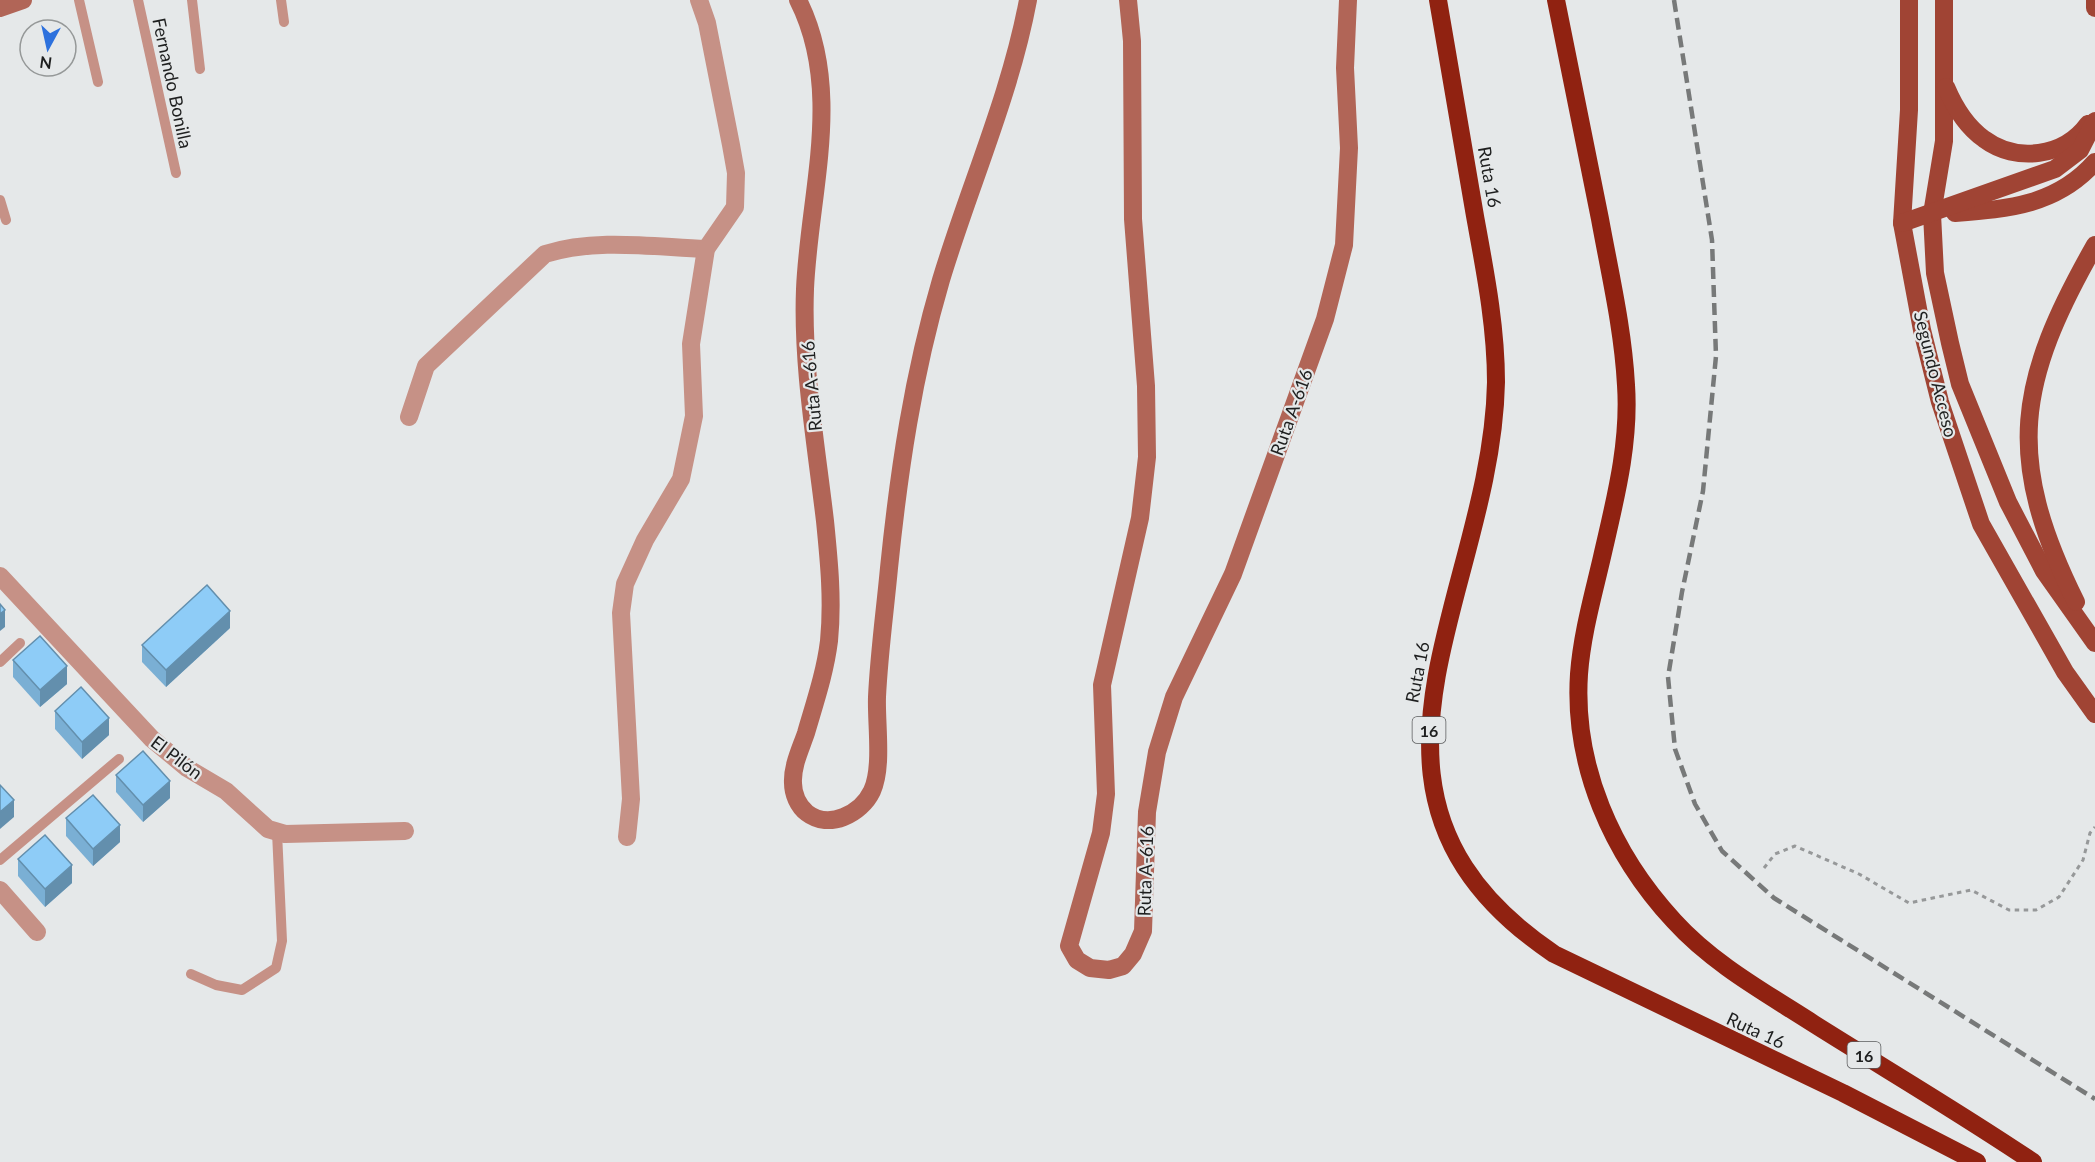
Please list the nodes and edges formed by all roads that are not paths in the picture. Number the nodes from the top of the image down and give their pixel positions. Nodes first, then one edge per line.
1 (23, 0) edge
2 (79, 0) edge
3 (138, 0) edge
4 (192, 0) edge
5 (281, 0) edge
6 (699, 0) edge
7 (798, 0) edge
8 (1028, 0) edge
9 (1128, 0) edge
10 (1348, 0) edge
11 (1438, 0) edge
12 (1556, 0) edge
13 (1909, 0) edge
14 (1944, 0) edge
15 (2095, 0) edge
16 (0, 8) edge
17 (2095, 8) edge
18 (284, 22) dead end
19 (200, 69) dead end
20 (1944, 80) junction
21 (98, 82) dead end
22 (2095, 112) edge
23 (2095, 121) edge
24 (2095, 162) edge
25 (176, 173) dead end
26 (0, 200) edge
27 (1932, 214) junction
28 (6, 220) dead end
29 (1902, 223) junction
30 (2095, 245) edge
31 (706, 249) junction
32 (409, 417) dead end
33 (0, 576) edge
34 (2093, 640) edge
35 (20, 643) dead end
36 (0, 662) edge
37 (2095, 714) edge
38 (119, 759) dead end
39 (405, 831) dead end
40 (277, 832) junction
41 (627, 837) dead end
42 (0, 860) edge
43 (0, 890) edge
44 (36, 932) dead end
45 (190, 974) dead end
46 (1977, 1162) edge
47 (2033, 1162) edge

1 - 16 main road
2 - 21 lane
3 - 25 lane, Fernando Bonilla
4 - 19 lane
5 - 18 lane
6 - 31 street
7 - 8 main road, Ruta A-616
9 - 10 main road, Ruta A-616
11 - 46 highway, Ruta 16 / 16
12 - 47 highway, Ruta 16 / 16
13 - 29 main road, Segundo Acceso
14 - 20 main road, Segundo Acceso
15 - 17 main road
20 - 22 main road
20 - 27 main road, Segundo Acceso
23 - 27 main road
24 - 27 main road
26 - 28 lane
27 - 29 main road
27 - 34 main road, Segundo Acceso
29 - 37 main road, Segundo Acceso
30 - 34 main road
31 - 32 street
31 - 41 street
33 - 40 street, El Pilón
35 - 36 lane
38 - 42 lane
39 - 40 street
40 - 45 lane
43 - 44 street

